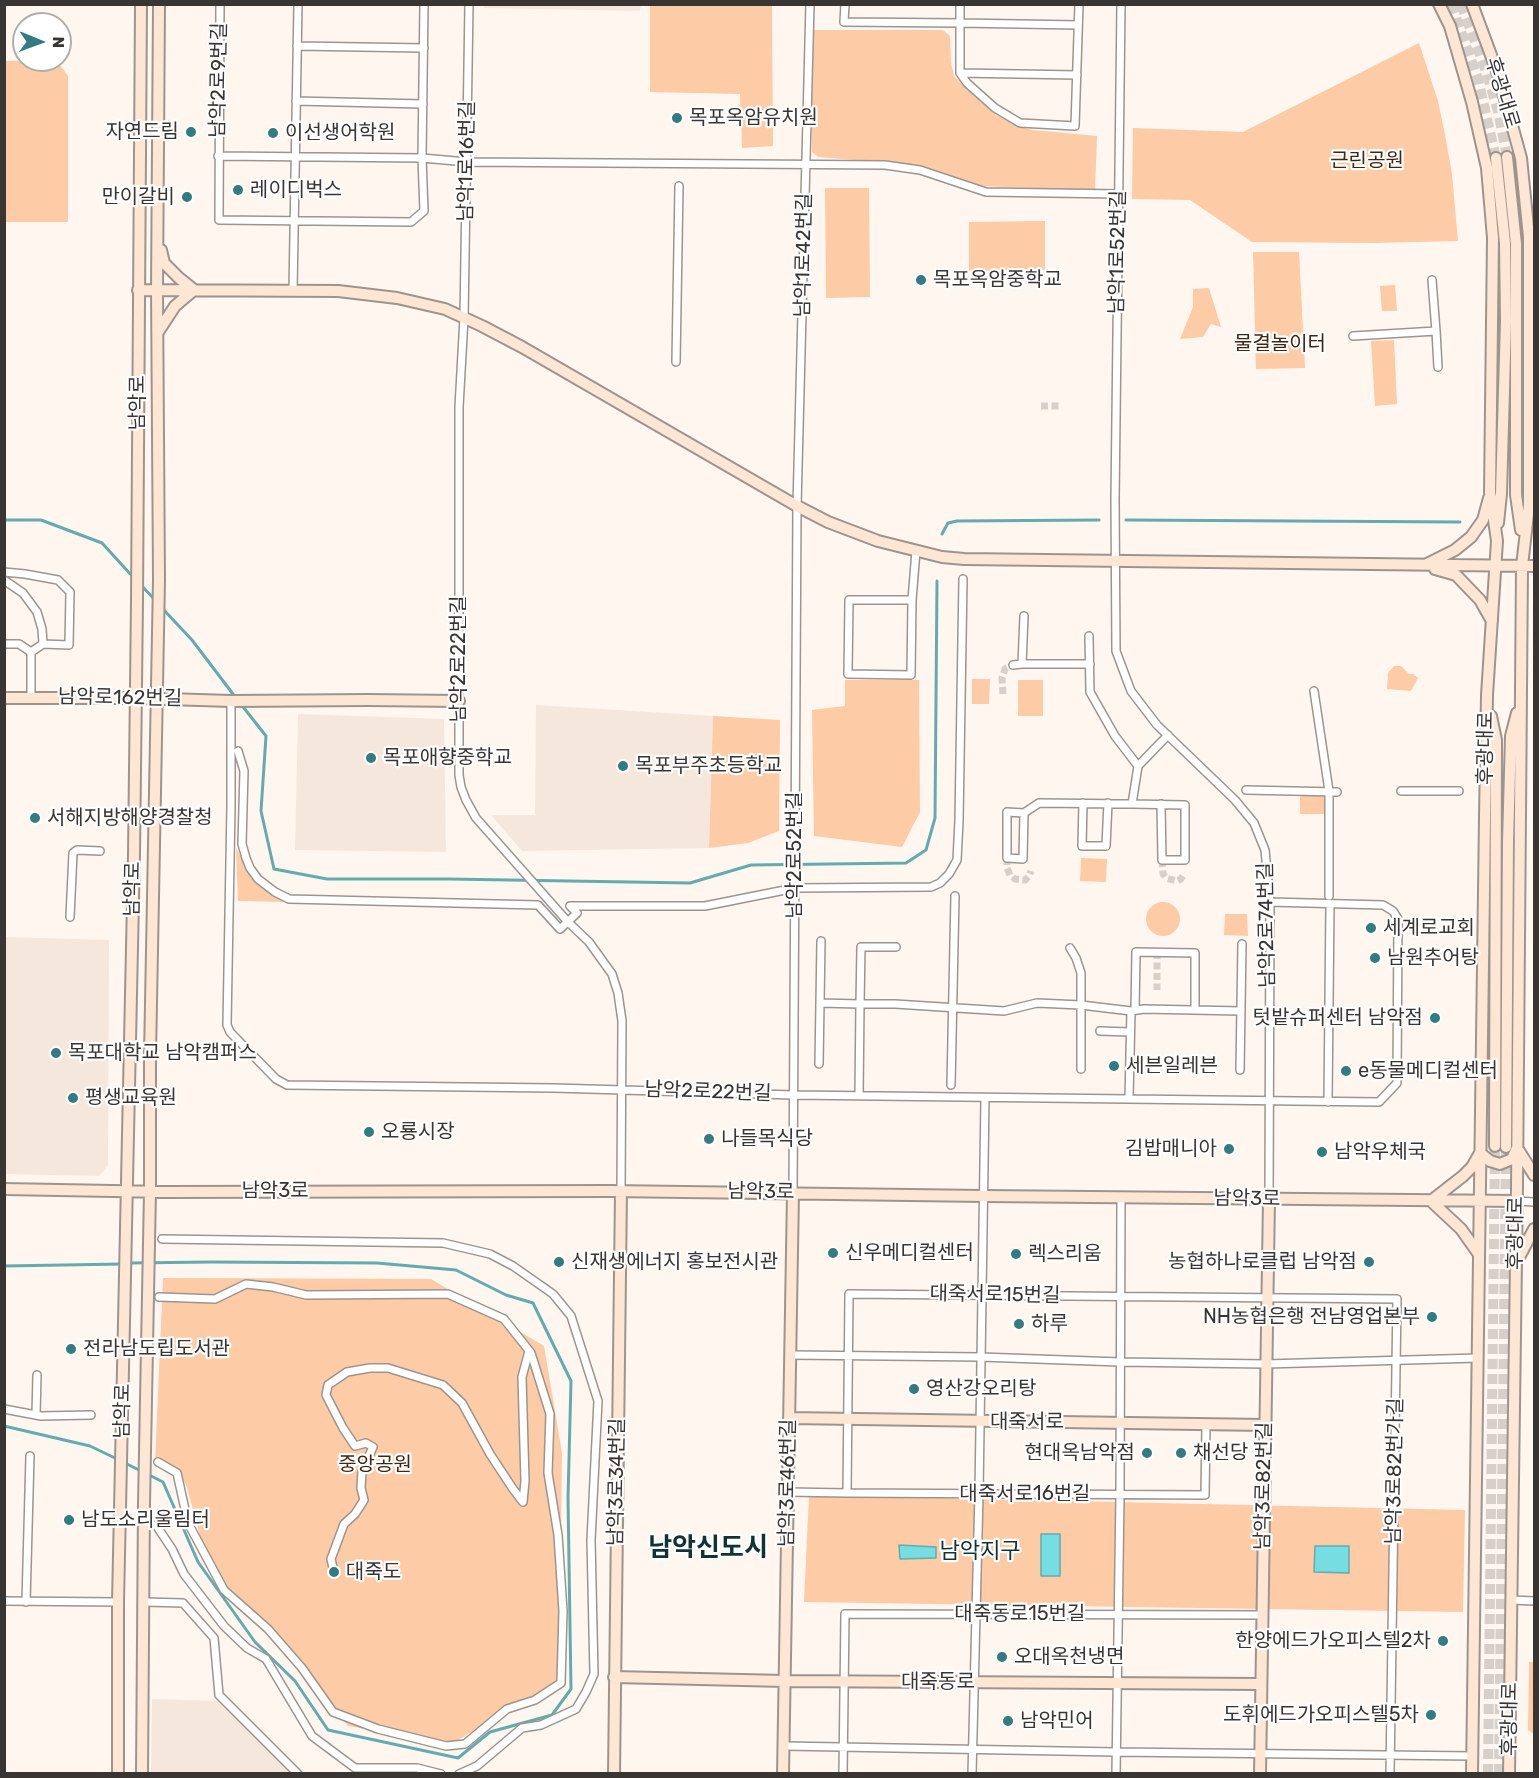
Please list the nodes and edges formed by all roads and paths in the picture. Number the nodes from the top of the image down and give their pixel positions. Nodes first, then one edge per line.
1 (141, 4) edge
2 (159, 4) edge
3 (220, 4) edge
4 (298, 4) edge
5 (424, 4) edge
6 (469, 4) edge
7 (810, 4) edge
8 (845, 4) edge
9 (960, 4) edge
10 (1079, 4) edge
11 (1121, 4) edge
12 (1439, 4) edge
13 (1472, 4) edge
14 (960, 23) junction
15 (1078, 25) junction
16 (297, 46) junction
17 (424, 48) junction
18 (960, 73) junction
19 (1077, 75) junction
20 (296, 101) junction
21 (423, 104) junction
22 (218, 156) junction
23 (295, 156) junction
24 (422, 158) junction
25 (467, 162) junction
26 (806, 164) junction
27 (679, 186) dead end
28 (1119, 194) junction
29 (294, 220) junction
30 (158, 238) junction
31 (1432, 280) dead end
32 (157, 289) junction
33 (138, 290) junction
34 (194, 290) junction
35 (293, 291) junction
36 (464, 318) junction
37 (1436, 331) junction
38 (158, 333) junction
39 (1353, 336) dead end
40 (676, 362) dead end
41 (1438, 367) dead end
42 (1490, 492) junction
43 (797, 506) junction
44 (1497, 541) junction
45 (1523, 542) junction
46 (916, 551) junction
47 (1116, 560) junction
48 (1423, 565) junction
49 (1501, 566) junction
50 (1522, 566) junction
51 (1534, 566) edge
52 (4, 572) edge
53 (963, 579) dead end
54 (4, 580) edge
55 (912, 600) junction
56 (1024, 616) dead end
57 (1492, 621) junction
58 (1089, 636) dead end
59 (4, 644) edge
60 (43, 644) junction
61 (31, 652) junction
62 (1022, 664) junction
63 (1090, 664) junction
64 (1013, 665) dead end
65 (1314, 692) dead end
66 (1487, 695) junction
67 (31, 697) junction
68 (4, 698) edge
69 (135, 698) junction
70 (156, 699) junction
71 (233, 701) junction
72 (459, 701) junction
73 (1168, 735) junction
74 (238, 751) dead end
75 (1138, 766) junction
76 (1246, 790) dead end
77 (1329, 791) junction
78 (1401, 791) dead end
79 (1460, 791) dead end
80 (1337, 792) dead end
81 (1083, 803) junction
82 (1108, 804) junction
83 (1132, 804) junction
84 (1161, 804) junction
85 (1024, 813) junction
86 (100, 850) dead end
87 (795, 888) junction
88 (955, 896) dead end
89 (1329, 900) junction
90 (1270, 902) junction
91 (70, 917) dead end
92 (568, 922) junction
93 (821, 941) dead end
94 (1242, 944) dead end
95 (896, 947) dead end
96 (1070, 948) dead end
97 (820, 1003) junction
98 (860, 1004) junction
99 (1081, 1005) junction
100 (953, 1008) junction
101 (1195, 1009) junction
102 (1133, 1010) junction
103 (1241, 1011) junction
104 (1100, 1031) dead end
105 (1130, 1032) junction
106 (819, 1064) dead end
107 (1081, 1069) dead end
108 (1240, 1070) dead end
109 (951, 1085) dead end
110 (622, 1089) junction
111 (794, 1095) junction
112 (859, 1096) junction
113 (985, 1098) junction
114 (1129, 1099) junction
115 (1268, 1101) junction
116 (1329, 1101) junction
117 (1506, 1147) junction
118 (1480, 1153) junction
119 (1534, 1175) edge
120 (4, 1189) edge
121 (127, 1191) junction
122 (150, 1191) junction
123 (621, 1191) junction
124 (793, 1193) junction
125 (984, 1196) junction
126 (1121, 1197) junction
127 (1269, 1199) junction
128 (1431, 1201) junction
129 (1517, 1201) junction
130 (1480, 1202) junction
131 (1534, 1202) edge
132 (1534, 1228) edge
133 (162, 1239) dead end
134 (1479, 1254) junction
135 (1516, 1264) junction
136 (982, 1295) junction
137 (159, 1297) dead end
138 (1120, 1297) junction
139 (1267, 1298) junction
140 (529, 1351) junction
141 (791, 1355) junction
142 (849, 1355) junction
143 (981, 1357) junction
144 (1478, 1358) junction
145 (1396, 1361) junction
146 (1120, 1362) junction
147 (1266, 1364) junction
148 (37, 1375) dead end
149 (4, 1409) edge
150 (36, 1415) junction
151 (91, 1416) dead end
152 (789, 1418) junction
153 (848, 1419) junction
154 (980, 1422) junction
155 (1120, 1423) junction
156 (1206, 1425) junction
157 (1265, 1425) junction
158 (30, 1456) dead end
159 (158, 1462) dead end
160 (788, 1492) junction
161 (847, 1493) junction
162 (979, 1493) junction
163 (1120, 1495) junction
164 (156, 1525) dead end
165 (334, 1572) dead end
166 (1512, 1600) junction
167 (4, 1601) edge
168 (1534, 1601) edge
169 (26, 1602) junction
170 (118, 1602) junction
171 (144, 1602) junction
172 (977, 1614) junction
173 (1118, 1615) junction
174 (1262, 1616) junction
175 (614, 1677) junction
176 (785, 1681) junction
177 (844, 1681) junction
178 (975, 1682) junction
179 (1117, 1683) junction
180 (1261, 1684) junction
181 (784, 1746) junction
182 (843, 1747) junction
183 (973, 1750) junction
184 (1116, 1752) junction
185 (1260, 1753) junction
186 (1390, 1754) junction
187 (1472, 1756) junction
188 (118, 1773) edge
189 (142, 1773) edge
190 (298, 1773) edge
191 (441, 1773) edge
192 (459, 1773) edge
193 (614, 1773) edge
194 (783, 1773) edge
195 (843, 1773) edge
196 (972, 1773) edge
197 (1116, 1773) edge
198 (1260, 1773) edge
199 (1390, 1773) edge
200 (1472, 1773) edge
201 (1509, 1773) edge

1 - 33 street, 남악로
2 - 30 street, 남악로
3 - 22 street, 남악2로9번길
4 - 16 street
5 - 17 street, 남악2로9번길
6 - 25 street, 남악1로16번길
7 - 26 street, 남악1로42번길
8 - 14 street
9 - 14 street
10 - 15 street
11 - 28 street, 남악1로52번길
12 - 42 street, 후광대로
13 - 45 street, 후광대로
14 - 15 street
14 - 18 street
15 - 19 street
16 - 17 street
16 - 20 street
17 - 21 street, 남악2로9번길
18 - 19 street
18 - 19 street
20 - 21 street
20 - 23 street
21 - 24 street, 남악2로9번길
22 - 23 street, 남악2로9번길
22 - 29 street, 남악2로9번길
23 - 24 street, 남악2로9번길
23 - 29 street
24 - 25 street, 남악2로9번길
24 - 29 street, 남악2로9번길
25 - 26 street, 남악2로9번길
25 - 36 street, 남악1로16번길
26 - 28 street, 남악2로9번길
26 - 43 street, 남악1로42번길
27 - 40 street
28 - 47 street, 남악1로52번길
29 - 35 street
30 - 32 street, 남악로
30 - 34 street
31 - 37 street
32 - 33 street
32 - 34 street
32 - 38 street, 남악로
33 - 69 street, 남악로
34 - 35 street
34 - 38 street
35 - 36 street
36 - 43 street
36 - 72 street, 남악2로22번길
37 - 39 street
37 - 41 street
38 - 70 street, 남악로
42 - 44 street, 후광대로
42 - 48 street
43 - 46 street
43 - 87 street, 남악2로52번길
44 - 45 street, 후광대로
44 - 49 street, 후광대로
45 - 50 street, 후광대로
46 - 47 street
46 - 55 street
47 - 48 street
47 - 73 street, 남악2로74번길
48 - 49 street
48 - 57 street
49 - 50 street
49 - 57 street, 후광대로
50 - 51 street
50 - 117 street, 후광대로
52 - 60 street
53 - 87 street
54 - 60 street
55 - 55 street
56 - 62 street
57 - 66 street, 후광대로
58 - 63 street
59 - 61 street
60 - 61 street
61 - 67 street
62 - 63 street
62 - 64 street
63 - 75 street
65 - 77 street
66 - 117 street, 후광대로
66 - 118 street, 후광대로
67 - 68 street, 남악로162번길
67 - 69 street, 남악로162번길
69 - 70 street, 남악로162번길
69 - 121 street, 남악로
70 - 71 street, 남악로162번길
70 - 122 street, 남악로
71 - 72 street, 남악로162번길
71 - 110 street
72 - 92 street, 남악2로22번길
73 - 75 street
73 - 90 street, 남악2로74번길
74 - 92 street
75 - 83 street
76 - 77 street
77 - 80 street
77 - 89 street
78 - 79 street
81 - 82 street
81 - 82 street
81 - 85 street
82 - 83 street
83 - 84 street
84 - 84 street
85 - 85 street
86 - 91 street
87 - 92 street
87 - 111 street, 남악2로52번길
88 - 100 street
89 - 90 street
89 - 116 street
89 - 116 street
90 - 115 street, 남악2로74번길
92 - 110 street, 남악2로22번길
93 - 97 street
94 - 103 street
95 - 98 street
96 - 99 street
97 - 98 street
97 - 106 street
98 - 100 street
98 - 112 street
99 - 100 street
99 - 102 street
99 - 107 street
100 - 109 street
101 - 102 street
101 - 102 street
101 - 103 street
102 - 105 street
103 - 108 street
104 - 105 street
105 - 114 street
110 - 111 street, 남악2로22번길
110 - 123 street, 남악2로22번길
111 - 112 street
111 - 124 street, 남악2로52번길
112 - 113 street
113 - 114 street
113 - 125 street
114 - 115 street
115 - 116 street
115 - 127 street, 남악2로74번길
117 - 118 street
117 - 119 street
117 - 129 street, 후광대로
118 - 128 street
118 - 130 street, 후광대로
120 - 121 street, 남악3로
121 - 122 street, 남악3로
121 - 170 street, 남악로
122 - 123 street, 남악3로
122 - 171 street, 남악로
123 - 124 street, 남악3로
123 - 175 street, 남악3로34번길
124 - 125 street, 남악3로
124 - 141 street, 남악3로46번길
125 - 126 street, 남악3로
125 - 136 street
126 - 127 street, 남악3로
126 - 138 street
127 - 128 street, 남악3로
127 - 139 street, 남악3로82번길
128 - 130 street, 남악3로
128 - 134 street
129 - 130 street, 남악3로
129 - 131 street
129 - 135 street, 후광대로
130 - 134 street, 후광대로
132 - 135 street
133 - 192 street
134 - 144 street, 후광대로
135 - 166 street, 후광대로
136 - 138 street, 대죽서로15번길
136 - 142 street, 대죽서로15번길
136 - 143 street
137 - 140 street
138 - 139 street, 대죽서로15번길
138 - 146 street
139 - 145 street, 남악3로82번가길
139 - 147 street, 남악3로82번길
140 - 159 street
140 - 165 street
141 - 142 street
141 - 152 street, 남악3로46번길
142 - 143 street
142 - 153 street, 대죽서로15번길
143 - 146 street
143 - 154 street
144 - 145 street
144 - 187 street, 후광대로
145 - 147 street
145 - 186 street, 남악3로82번가길
146 - 147 street
146 - 155 street
147 - 157 street, 남악3로82번길
148 - 150 street
149 - 150 street
150 - 151 street
152 - 153 street, 대죽서로
152 - 160 street, 남악3로46번길
153 - 154 street, 대죽서로
153 - 161 street
154 - 155 street, 대죽서로
154 - 162 street
155 - 156 street, 대죽서로
155 - 163 street
156 - 157 street, 대죽서로
156 - 163 street, 대죽서로16번길
157 - 174 street, 남악3로82번길
158 - 169 street
160 - 161 street, 대죽서로16번길
160 - 176 street, 남악3로46번길
161 - 162 street, 대죽서로16번길
162 - 163 street, 대죽서로16번길
162 - 172 street
163 - 173 street
164 - 191 street
166 - 168 street
166 - 201 street, 후광대로
167 - 169 street
169 - 170 street
170 - 188 street, 남악로
171 - 189 street, 남악로
171 - 190 street
172 - 173 street, 대죽동로15번길
172 - 177 street, 대죽동로15번길
172 - 178 street
173 - 174 street, 대죽동로15번길
173 - 179 street
174 - 180 street, 남악3로82번길
175 - 176 street, 대죽동로
175 - 193 street, 남악3로34번길
176 - 177 street, 대죽동로
176 - 181 street, 남악3로46번길
177 - 178 street, 대죽동로
177 - 182 street
178 - 179 street, 대죽동로
178 - 183 street
179 - 180 street, 대죽동로
179 - 184 street
180 - 185 street, 남악3로82번길
181 - 182 street
181 - 194 street, 남악3로46번길
182 - 183 street
182 - 195 street
183 - 184 street
183 - 196 street
184 - 185 street
184 - 197 street
185 - 186 street
185 - 198 street, 남악3로82번길
186 - 187 street
186 - 199 street, 남악3로82번가길
187 - 200 street, 후광대로

